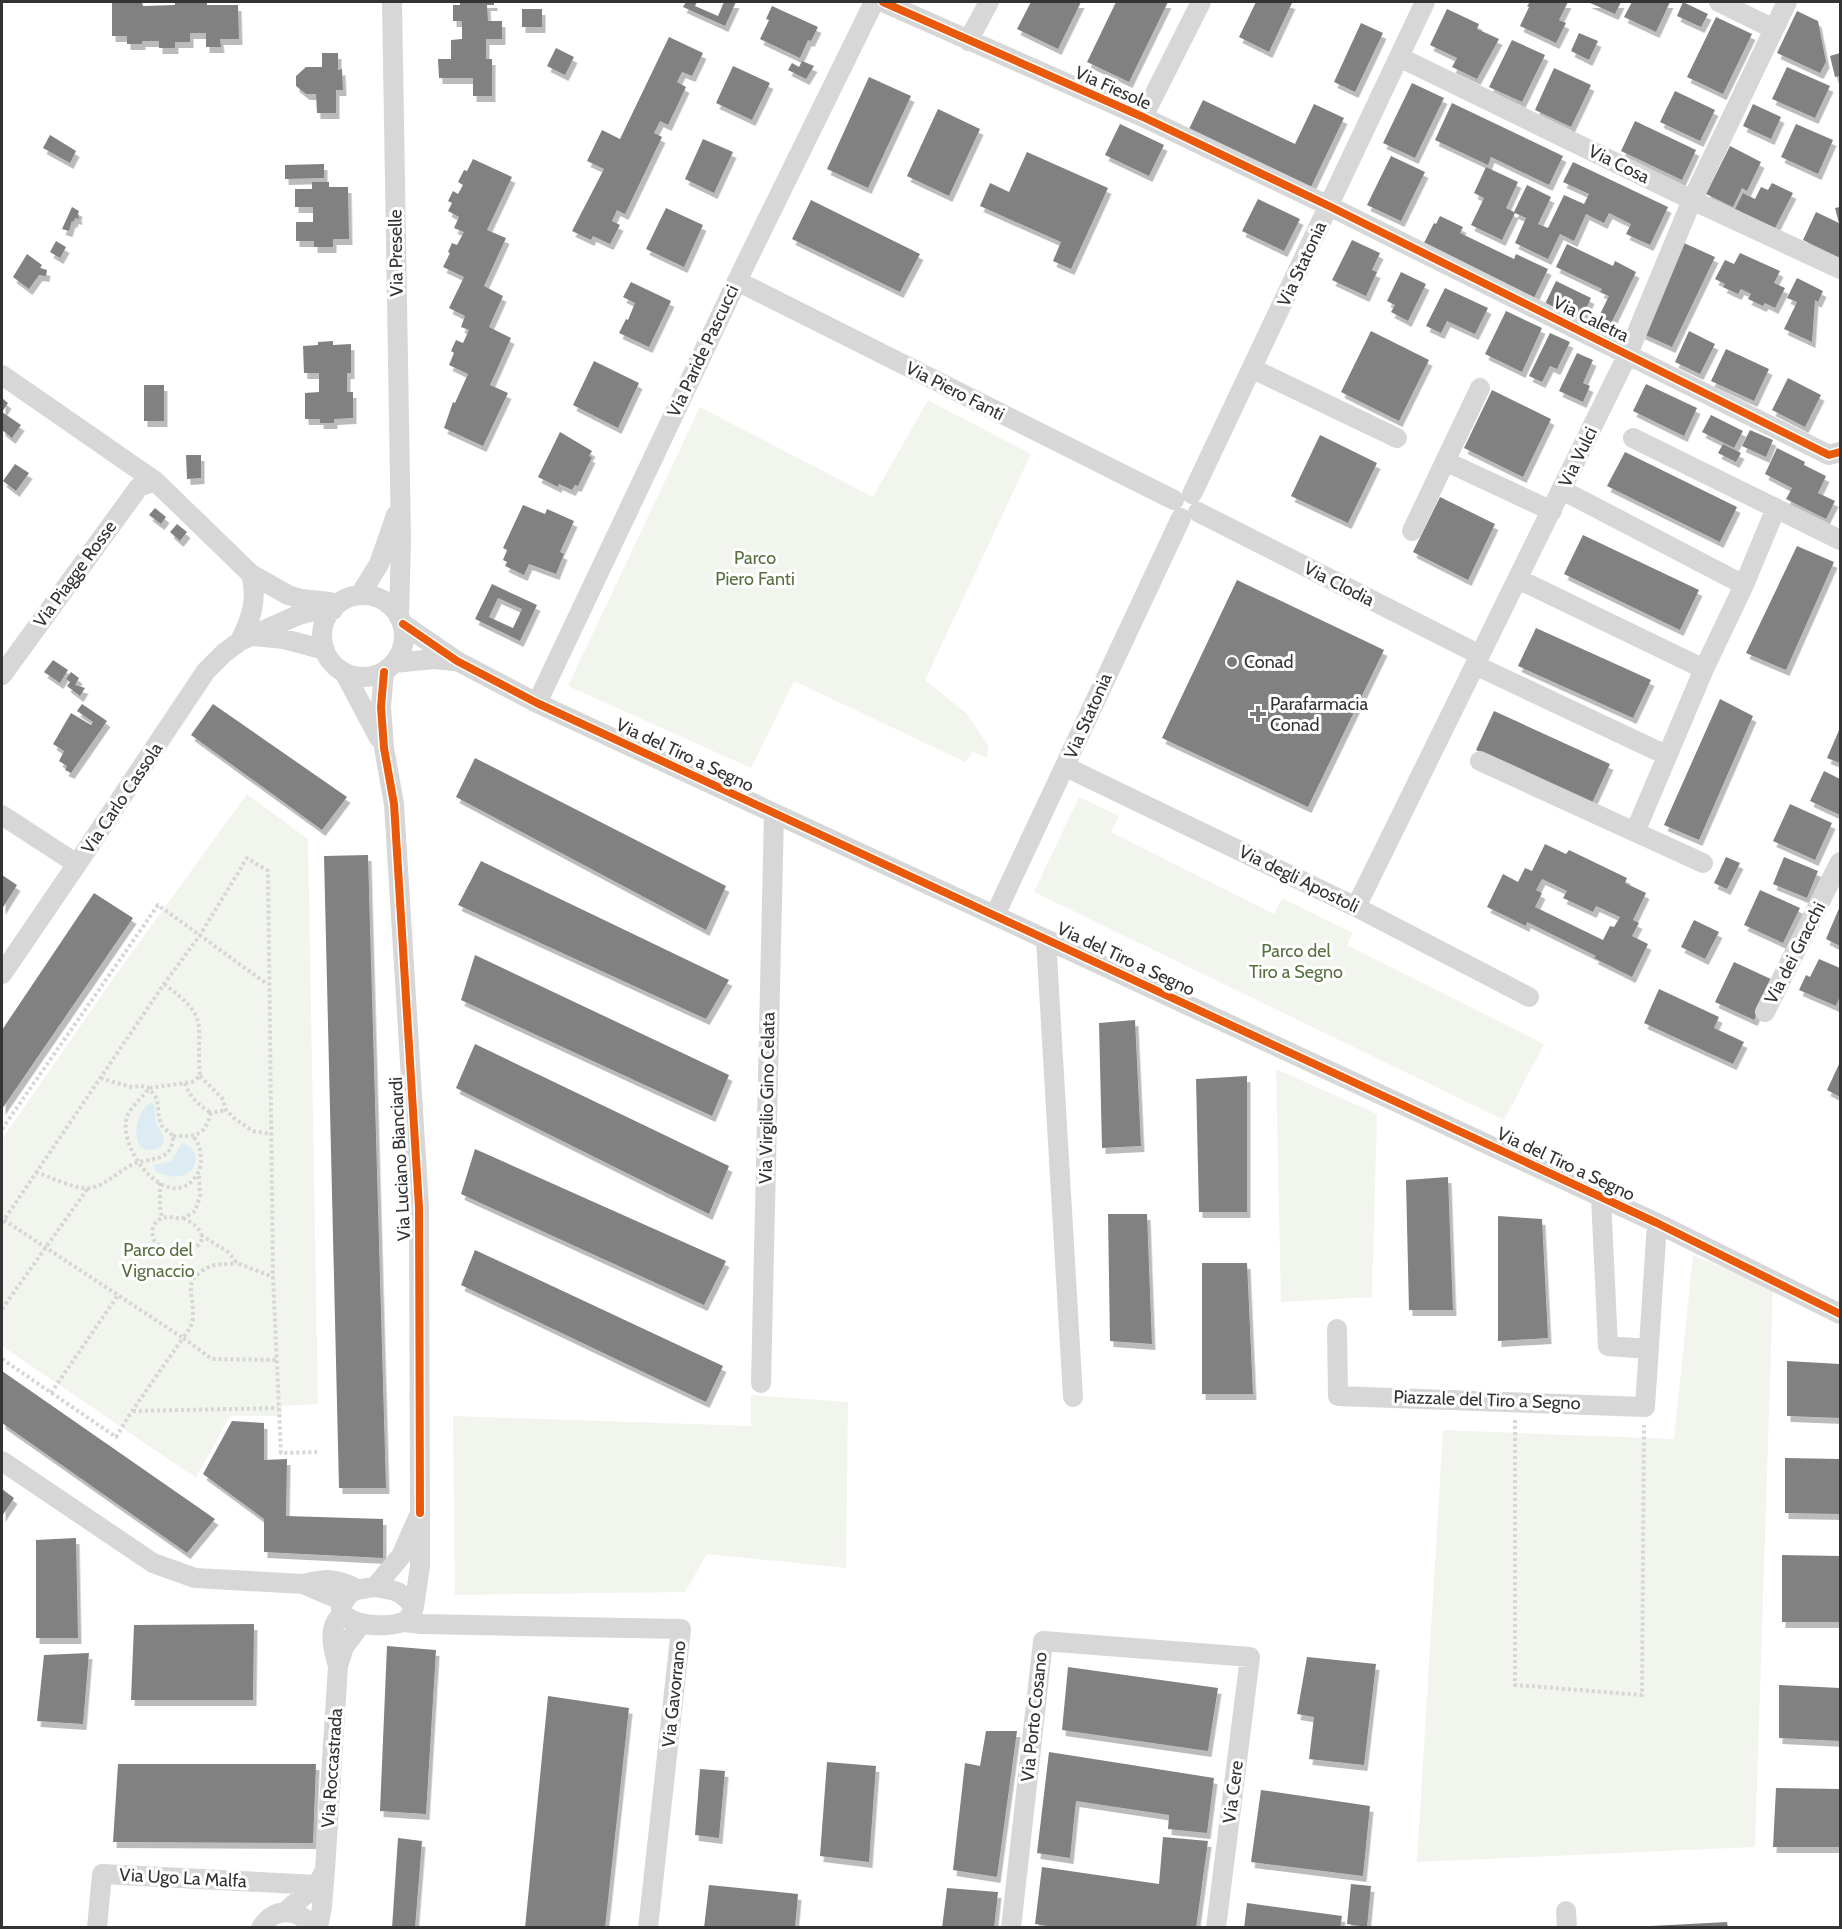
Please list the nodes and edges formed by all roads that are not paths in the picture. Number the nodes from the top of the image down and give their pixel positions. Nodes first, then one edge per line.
1 (392, 2) edge
2 (874, 2) edge
3 (883, 2) edge
4 (988, 2) edge
5 (1201, 2) edge
6 (1425, 2) edge
7 (1719, 2) edge
8 (1787, 2) edge
9 (1774, 29) junction
10 (968, 41) junction
11 (1399, 57) junction
12 (1143, 117) junction
13 (1692, 200) junction
14 (1329, 206) junction
15 (1840, 269) edge
16 (736, 281) junction
17 (1628, 354) junction
18 (1252, 369) junction
19 (2, 375) edge
20 (1480, 387) dead end
21 (1397, 438) dead end
22 (1634, 438) dead end
23 (1840, 452) edge
24 (1445, 461) junction
25 (155, 481) junction
26 (1562, 490) junction
27 (399, 504) junction
28 (1186, 506) junction
29 (1776, 508) junction
30 (1552, 511) junction
31 (1412, 531) dead end
32 (1840, 540) edge
33 (251, 574) junction
34 (1518, 579) junction
35 (1744, 585) junction
36 (360, 596) junction
37 (337, 606) junction
38 (401, 620) junction
39 (247, 638) junction
40 (325, 650) junction
41 (1478, 660) junction
42 (457, 661) junction
43 (389, 668) junction
44 (1704, 669) junction
45 (344, 672) junction
46 (2, 675) edge
47 (537, 703) junction
48 (384, 748) junction
49 (1666, 755) junction
50 (1480, 761) dead end
51 (1066, 767) junction
52 (774, 813) junction
53 (2, 815) edge
54 (1635, 832) junction
55 (1840, 862) edge
56 (1703, 863) dead end
57 (77, 864) junction
58 (1356, 907) junction
59 (995, 915) junction
60 (1046, 939) junction
61 (2, 974) edge
62 (1529, 997) dead end
63 (1765, 1012) dead end
64 (1601, 1197) junction
65 (1657, 1223) junction
66 (1840, 1314) edge
67 (1337, 1329) dead end
68 (1648, 1348) junction
69 (761, 1383) dead end
70 (1073, 1397) dead end
71 (2, 1461) edge
72 (420, 1513) junction
73 (354, 1598) junction
74 (409, 1614) junction
75 (362, 1623) junction
76 (1250, 1657) joint
77 (338, 1666) junction
78 (321, 1877) junction
79 (286, 1911) junction
80 (97, 1928) edge
81 (261, 1928) edge
82 (315, 1928) edge
83 (648, 1928) edge
84 (1011, 1928) edge
85 (1216, 1928) edge

1 - 27 street, Via Preselle
2 - 16 street, Via Paride Pascucci
3 - 10 street, Via Fiesole
4 - 10 street
5 - 12 street
6 - 11 street, Via Statonia
7 - 9 street
8 - 9 street, Via Vulci
9 - 13 street, Via Vulci
10 - 12 street, Via Fiesole
11 - 13 street, Via Cosa
11 - 14 street, Via Statonia
12 - 14 street, Via Fiesole
13 - 15 street, Via Cosa
13 - 17 street, Via Vulci
14 - 17 street, Via Caletra
14 - 18 street, Via Statonia
16 - 28 street, Via Piero Fanti
16 - 47 street, Via Paride Pascucci
17 - 23 street, Via Caletra
17 - 26 street, Via Vulci
18 - 21 street
18 - 28 street, Via Statonia
19 - 25 street
20 - 24 street
22 - 29 street
24 - 30 street
24 - 31 street
25 - 33 street
25 - 46 street, Via Piagge Rosse
26 - 30 street, Via Vulci
26 - 35 street
27 - 36 street, Via Preselle
27 - 38 street, Via Preselle
28 - 41 street, Via Clodia
28 - 51 street, Via Statonia
29 - 32 street
29 - 35 street
30 - 34 street, Via Vulci
33 - 37 street
33 - 39 street
34 - 41 street, Via Vulci
34 - 44 street
35 - 44 street
36 - 37 street
36 - 38 street
37 - 39 street, Via Carlo Cassola
37 - 40 street
38 - 42 street, Via del Tiro a Segno
38 - 43 street
39 - 40 street
39 - 57 street, Via Carlo Cassola
40 - 45 street
41 - 49 street, Via Clodia
41 - 58 street, Via Vulci
42 - 43 street, Via del Tiro a Segno
42 - 47 street, Via del Tiro a Segno
43 - 45 street
43 - 48 street
44 - 49 street
45 - 48 street
47 - 52 street, Via del Tiro a Segno
48 - 72 street, Via Luciano Bianciardi
49 - 54 street
50 - 54 street
51 - 58 street, Via degli Apostoli
51 - 59 street, Via Statonia
52 - 59 street, Via del Tiro a Segno
52 - 69 street, Via Virgilio Gino Celata
53 - 57 street
54 - 56 street
55 - 63 street, Via dei Gracchi
57 - 61 street, Via Carlo Cassola
58 - 62 street, Via degli Apostoli
59 - 60 street, Via del Tiro a Segno
60 - 64 street, Via del Tiro a Segno
60 - 70 street
64 - 65 street, Via del Tiro a Segno
64 - 68 street
65 - 66 street, Via del Tiro a Segno
65 - 68 street
67 - 68 street, Piazzale del Tiro a Segno
71 - 73 street
72 - 73 street, Via Luciano Bianciardi
72 - 74 street, Via Luciano Bianciardi
73 - 74 street
73 - 75 street
73 - 77 street, Via Roccastrada
74 - 75 street
74 - 83 street, Via Gavorrano
75 - 77 street, Via Roccastrada
76 - 84 street, Via Porto Cosano
76 - 85 street, Via Cere
77 - 78 street, Via Roccastrada
78 - 79 street
78 - 80 street, Via Ugo La Malfa
78 - 82 street, Via Roccastrada
79 - 81 street
79 - 82 street

